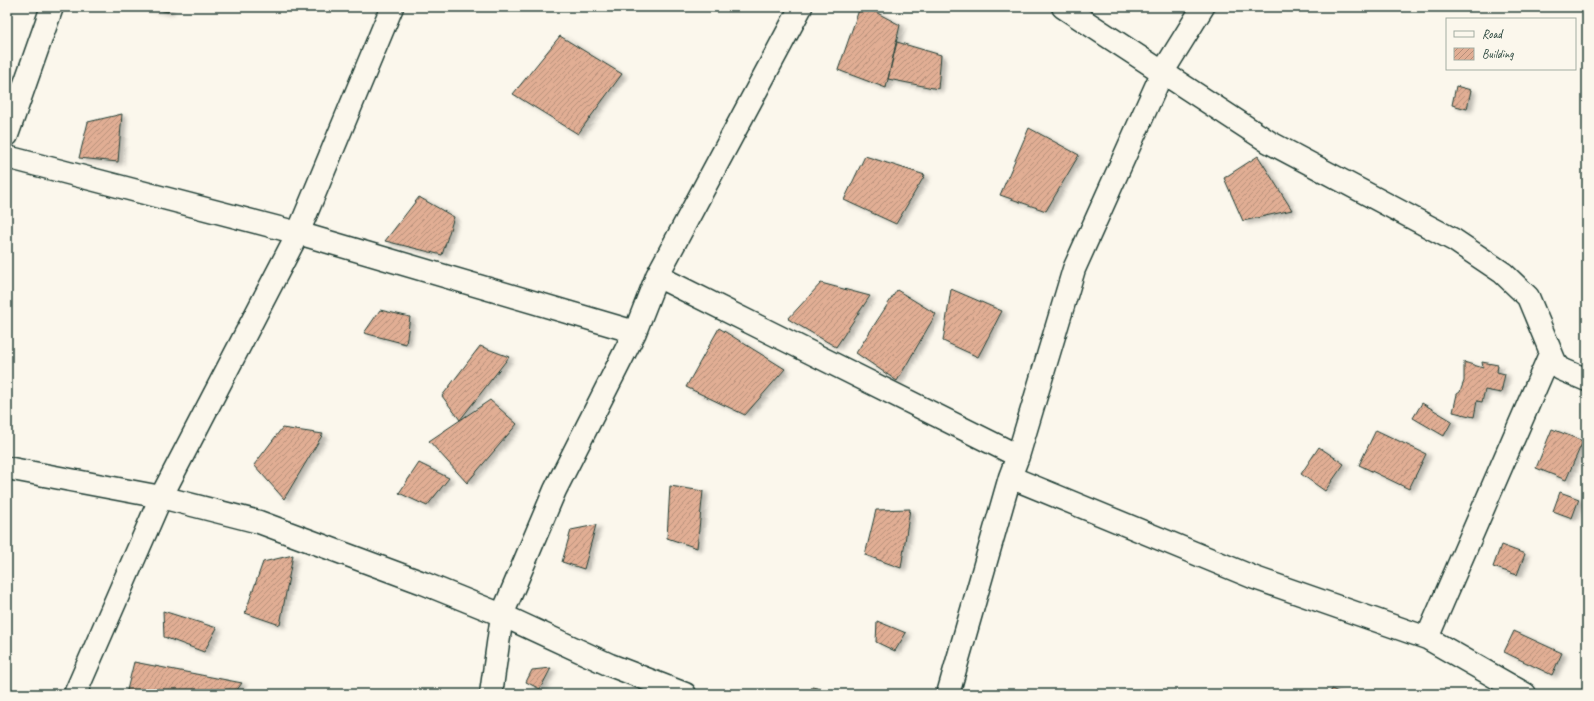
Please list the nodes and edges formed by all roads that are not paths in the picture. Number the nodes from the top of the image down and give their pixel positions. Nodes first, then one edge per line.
1 (52, 7) edge
2 (392, 7) edge
3 (801, 7) edge
4 (1063, 7) edge
5 (1203, 7) edge
6 (1162, 73) junction
7 (7, 136) edge
8 (7, 156) edge
9 (298, 233) junction
10 (657, 276) junction
11 (635, 332) junction
12 (1551, 352) junction
13 (1587, 380) edge
14 (1018, 456) junction
15 (7, 468) edge
16 (1010, 477) junction
17 (161, 497) junction
18 (502, 615) junction
19 (1427, 638) junction
20 (75, 694) edge
21 (491, 694) edge
22 (685, 694) edge
23 (948, 694) edge
24 (1525, 694) edge

1 - 7 street
2 - 9 street
3 - 10 street
4 - 6 street
5 - 6 street
6 - 12 street
6 - 14 street
8 - 9 street
9 - 11 street
9 - 17 street
10 - 11 street
10 - 14 street
11 - 18 street
12 - 13 street
12 - 19 street
14 - 16 street
15 - 17 street
16 - 19 street
16 - 23 street
17 - 18 street
17 - 20 street
18 - 21 street
18 - 22 street
19 - 24 street

